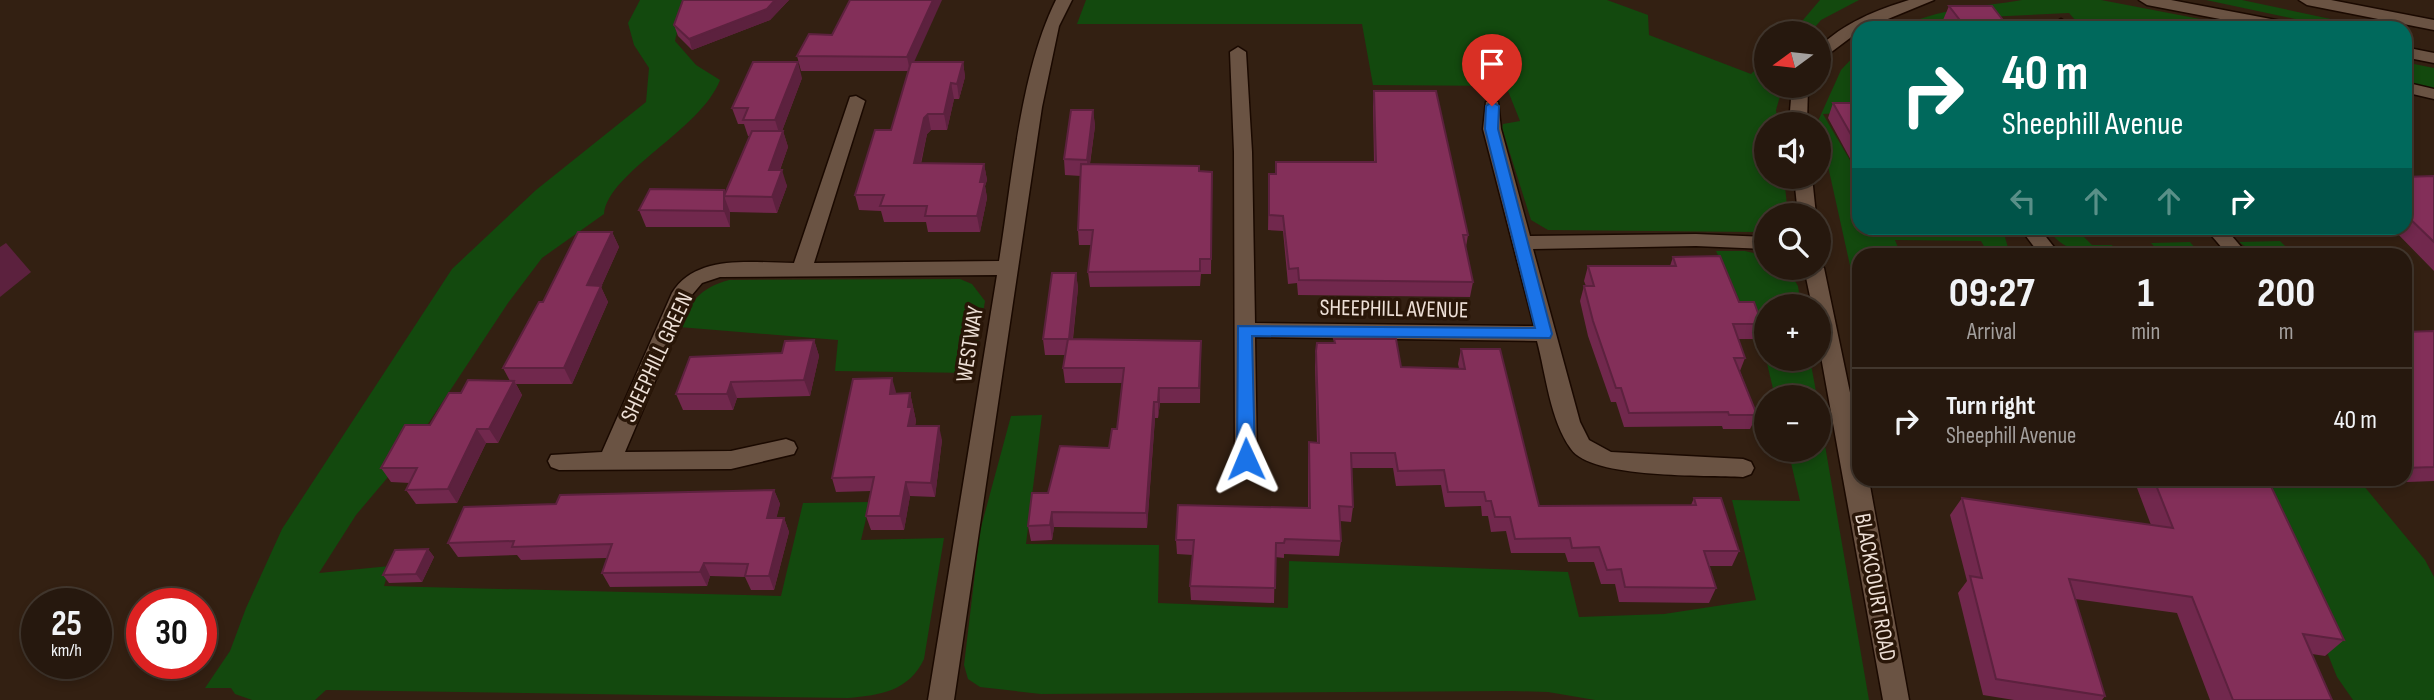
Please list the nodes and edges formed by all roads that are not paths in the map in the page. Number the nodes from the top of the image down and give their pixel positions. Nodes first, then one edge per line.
1 (1065, 0) edge
2 (1926, 0) edge
3 (2147, 0) edge
4 (2307, 0) edge
5 (1866, 21) edge
6 (2255, 21) edge
7 (2434, 25) edge
8 (1852, 30) edge
9 (1831, 44) edge
10 (1238, 52) dead end
11 (2412, 54) edge
12 (2434, 58) edge
13 (2412, 89) edge
14 (2434, 94) edge
15 (856, 101) dead end
16 (1492, 106) dead end
17 (1754, 242) edge
18 (1523, 243) junction
19 (1008, 268) junction
20 (802, 269) junction
21 (1816, 280) edge
22 (1244, 330) junction
23 (1544, 334) junction
24 (786, 448) dead end
25 (1852, 453) edge
26 (1246, 459) dead end
27 (610, 460) junction
28 (559, 461) dead end
29 (1743, 468) dead end
30 (1858, 486) edge
31 (941, 700) edge
32 (1896, 700) edge

1 - 19 street, WESTWAY
2 - 5 street
3 - 6 street
4 - 7 street
8 - 9 street
10 - 22 street
11 - 12 street
13 - 14 street
15 - 20 street
16 - 18 street
17 - 18 street
18 - 23 street
19 - 20 street, SHEEPHILL GREEN
19 - 31 street, WESTWAY
20 - 27 street, SHEEPHILL GREEN
21 - 25 street, BLACKCOURT ROAD
22 - 23 street, SHEEPHILL AVENUE
22 - 26 street
23 - 29 street
24 - 27 street, SHEEPHILL GREEN
27 - 28 street, SHEEPHILL GREEN
30 - 32 street, BLACKCOURT ROAD

